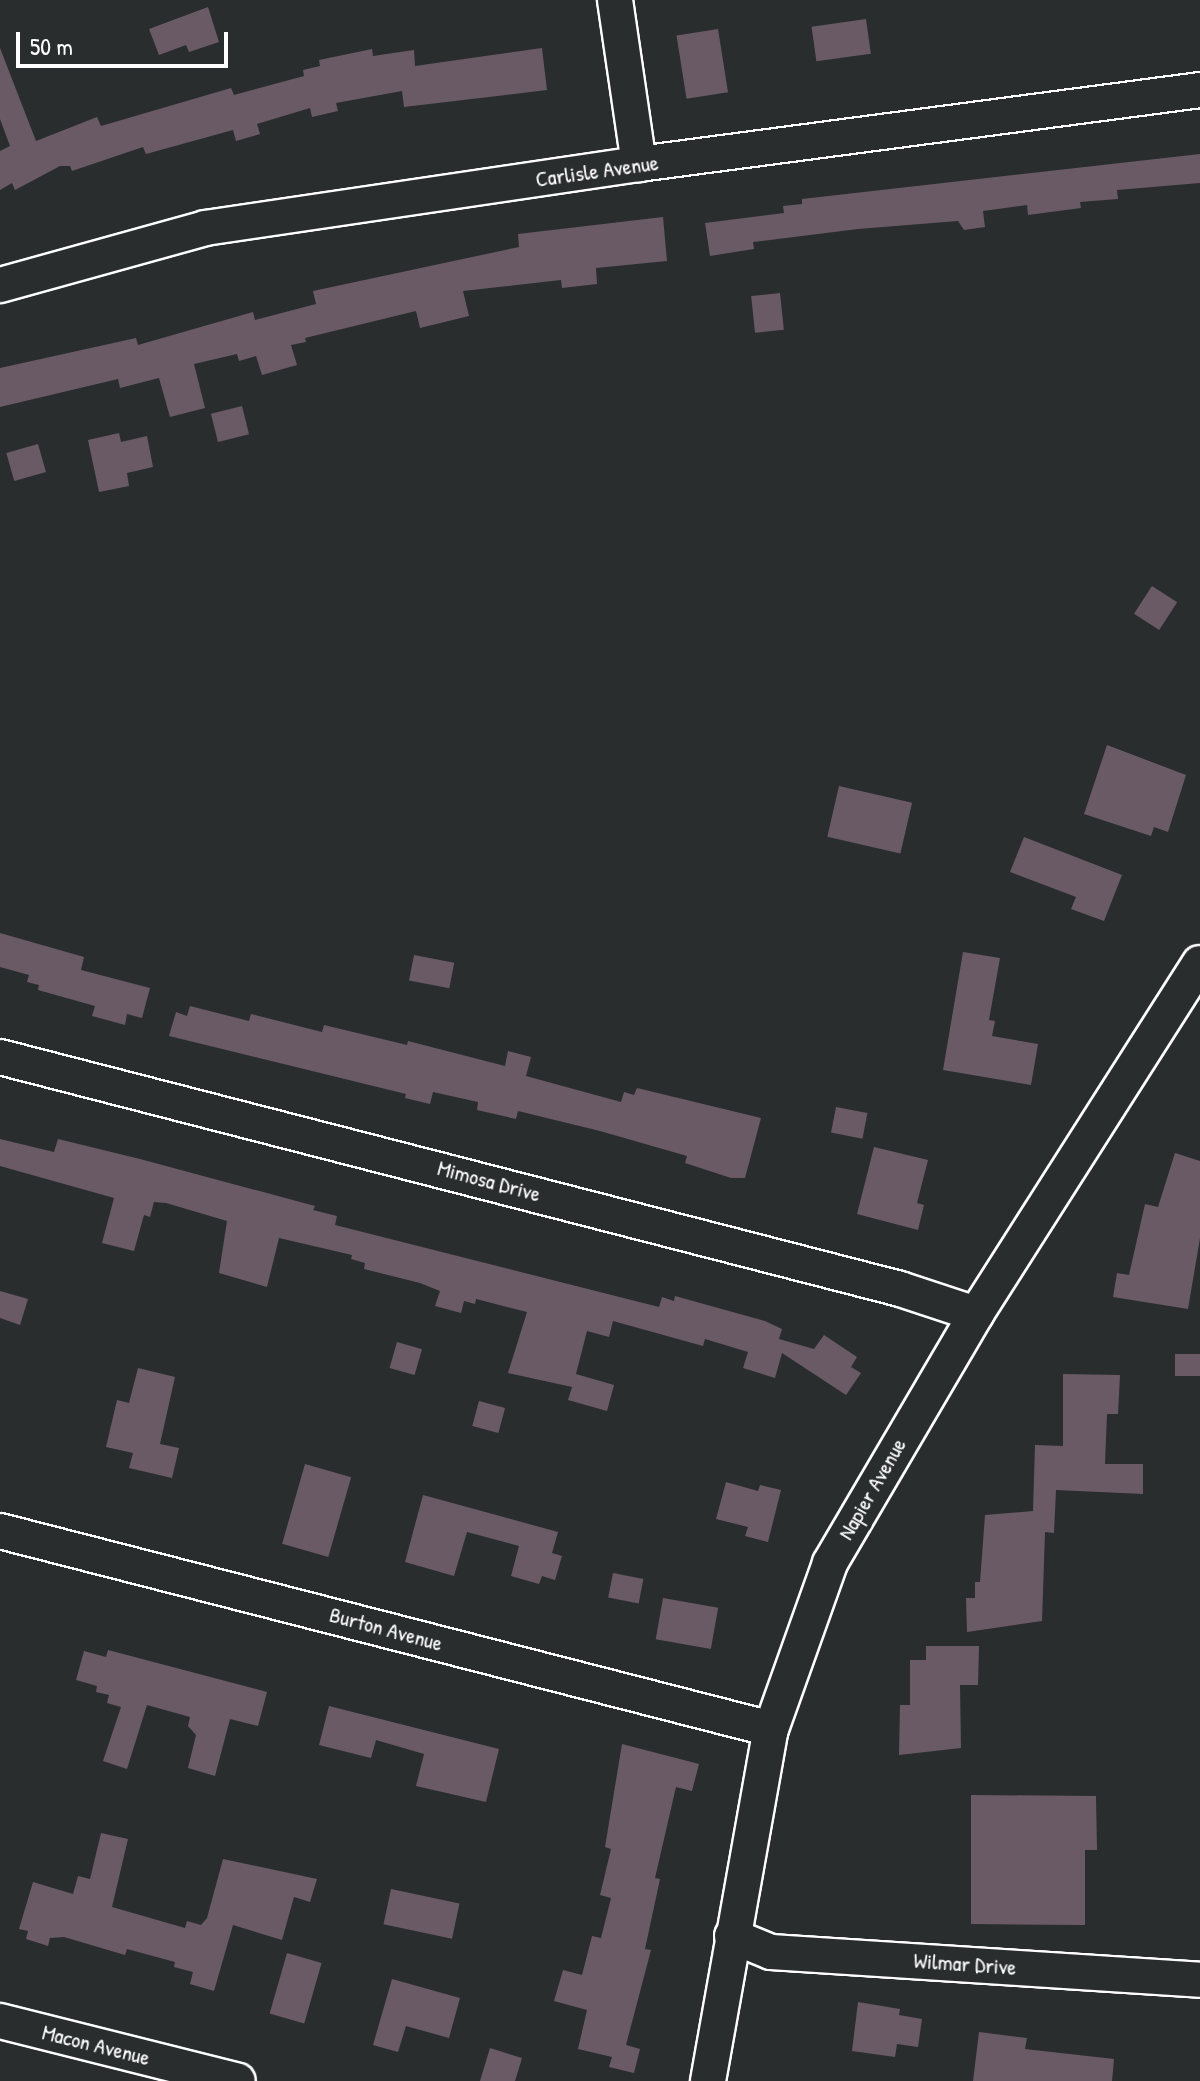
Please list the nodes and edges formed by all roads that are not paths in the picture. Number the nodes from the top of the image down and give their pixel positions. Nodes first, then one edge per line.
1 (615, 0) edge
2 (1200, 90) edge
3 (639, 164) junction
4 (0, 285) edge
5 (1200, 963) edge
6 (0, 1057) edge
7 (976, 1314) junction
8 (0, 1531) edge
9 (771, 1729) junction
10 (732, 1936) junction
11 (1200, 1980) edge
12 (0, 2021) edge
13 (238, 2081) edge
14 (708, 2081) edge

1 - 3 street
2 - 3 street, Carlisle Avenue
3 - 4 street, Carlisle Avenue
5 - 7 street, Napier Avenue
6 - 7 street, Mimosa Drive
7 - 9 street, Napier Avenue
8 - 9 street, Burton Avenue
9 - 10 street, Napier Avenue
10 - 11 street, Wilmar Drive
10 - 14 street, Napier Avenue
12 - 13 street, Macon Avenue

